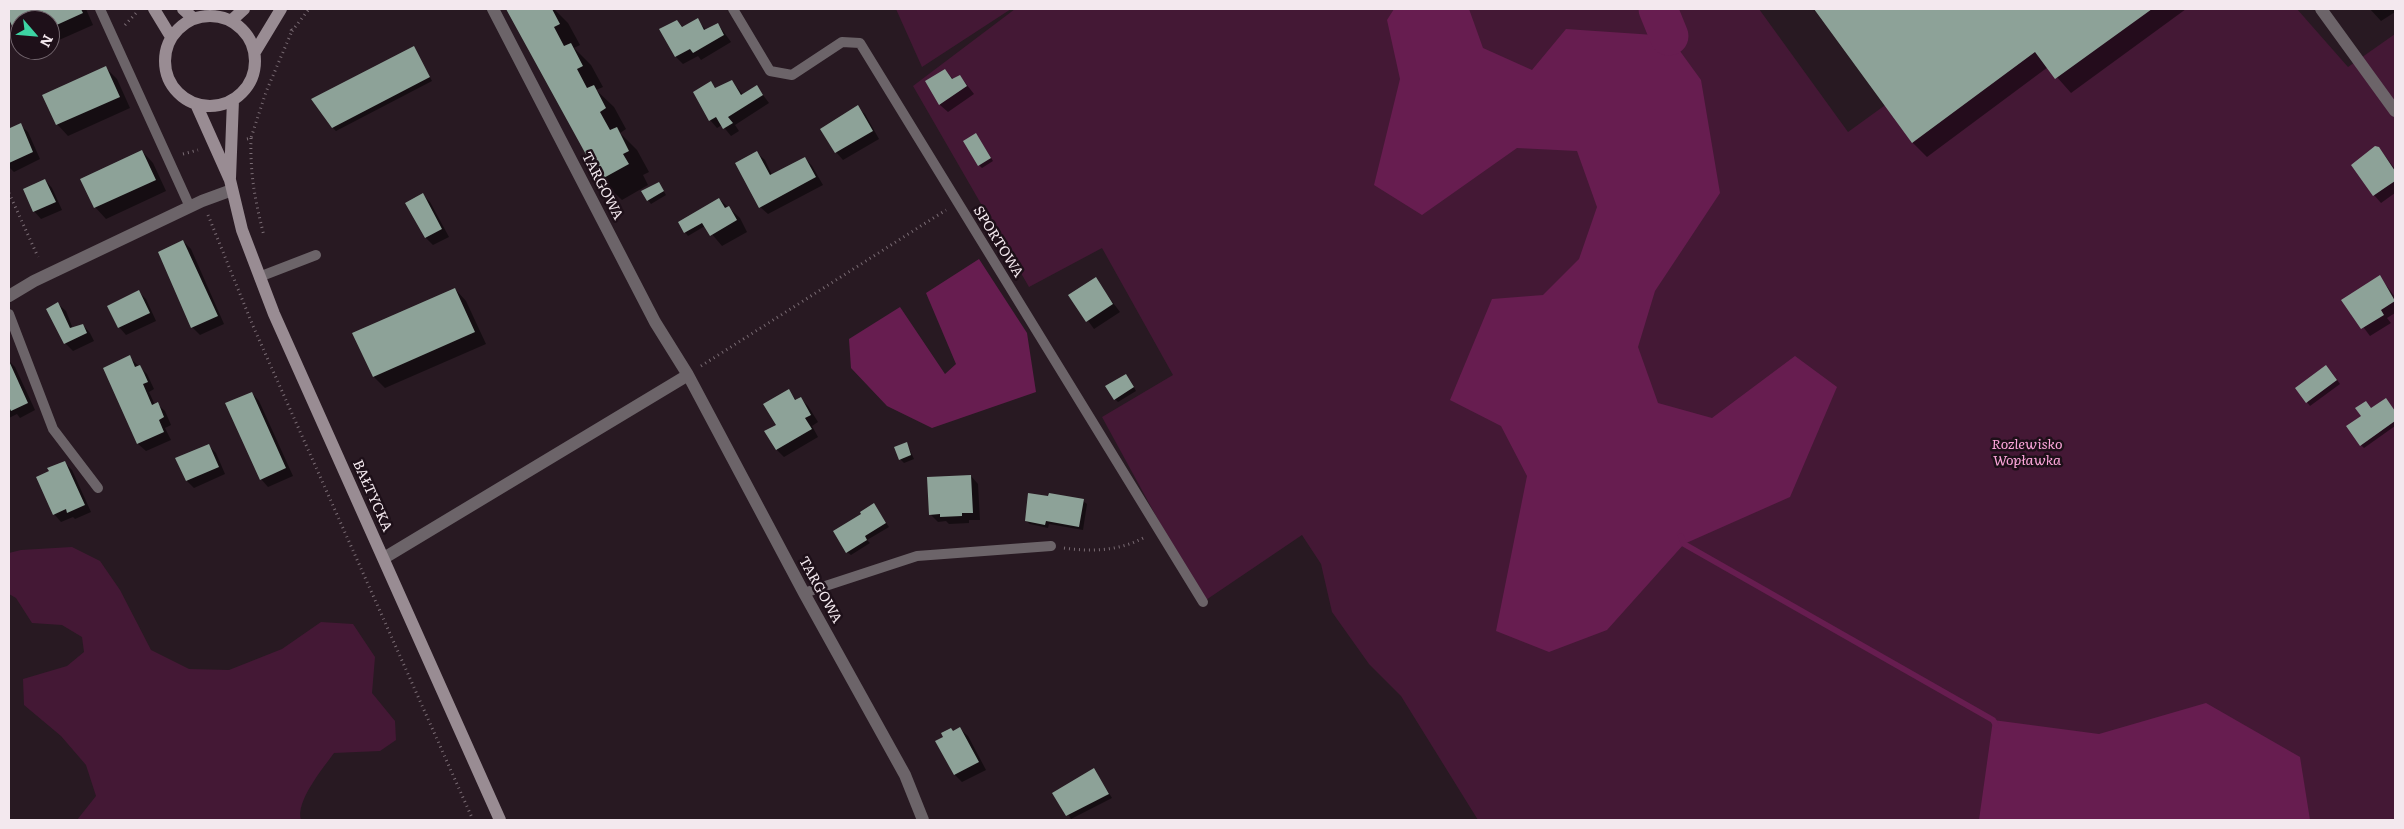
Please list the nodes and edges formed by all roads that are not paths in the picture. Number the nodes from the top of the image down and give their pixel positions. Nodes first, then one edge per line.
1 (100, 9) edge
2 (154, 9) edge
3 (183, 9) edge
4 (244, 9) edge
5 (493, 9) edge
6 (733, 9) edge
7 (2321, 9) edge
8 (279, 12) edge
9 (193, 18) junction
10 (232, 20) junction
11 (171, 37) junction
12 (255, 52) junction
13 (233, 100) junction
14 (196, 104) junction
15 (2395, 111) edge
16 (231, 185) junction
17 (190, 207) junction
18 (316, 255) dead end
19 (259, 277) junction
20 (9, 296) edge
21 (9, 314) edge
22 (688, 375) junction
23 (98, 488) dead end
24 (1051, 546) road end
25 (384, 558) junction
26 (804, 594) junction
27 (1203, 602) dead end
28 (500, 820) edge
29 (923, 820) edge

1 - 17 lane
2 - 11 main road
3 - 9 main road
4 - 10 main road
5 - 22 street, TARGOWA
6 - 27 lane, SPORTOWA
7 - 15 street
8 - 12 main road
9 - 10 main road
9 - 11 main road
10 - 12 main road
11 - 14 main road
12 - 13 main road
13 - 14 main road
13 - 16 main road, BAŁTYCKA
14 - 16 main road, BAŁTYCKA
16 - 17 street
16 - 19 main road, BAŁTYCKA
17 - 20 street
18 - 19 lane
19 - 25 main road, BAŁTYCKA
21 - 23 lane
22 - 25 street
22 - 26 street, TARGOWA
24 - 26 lane
25 - 28 main road, BAŁTYCKA
26 - 29 street, TARGOWA

